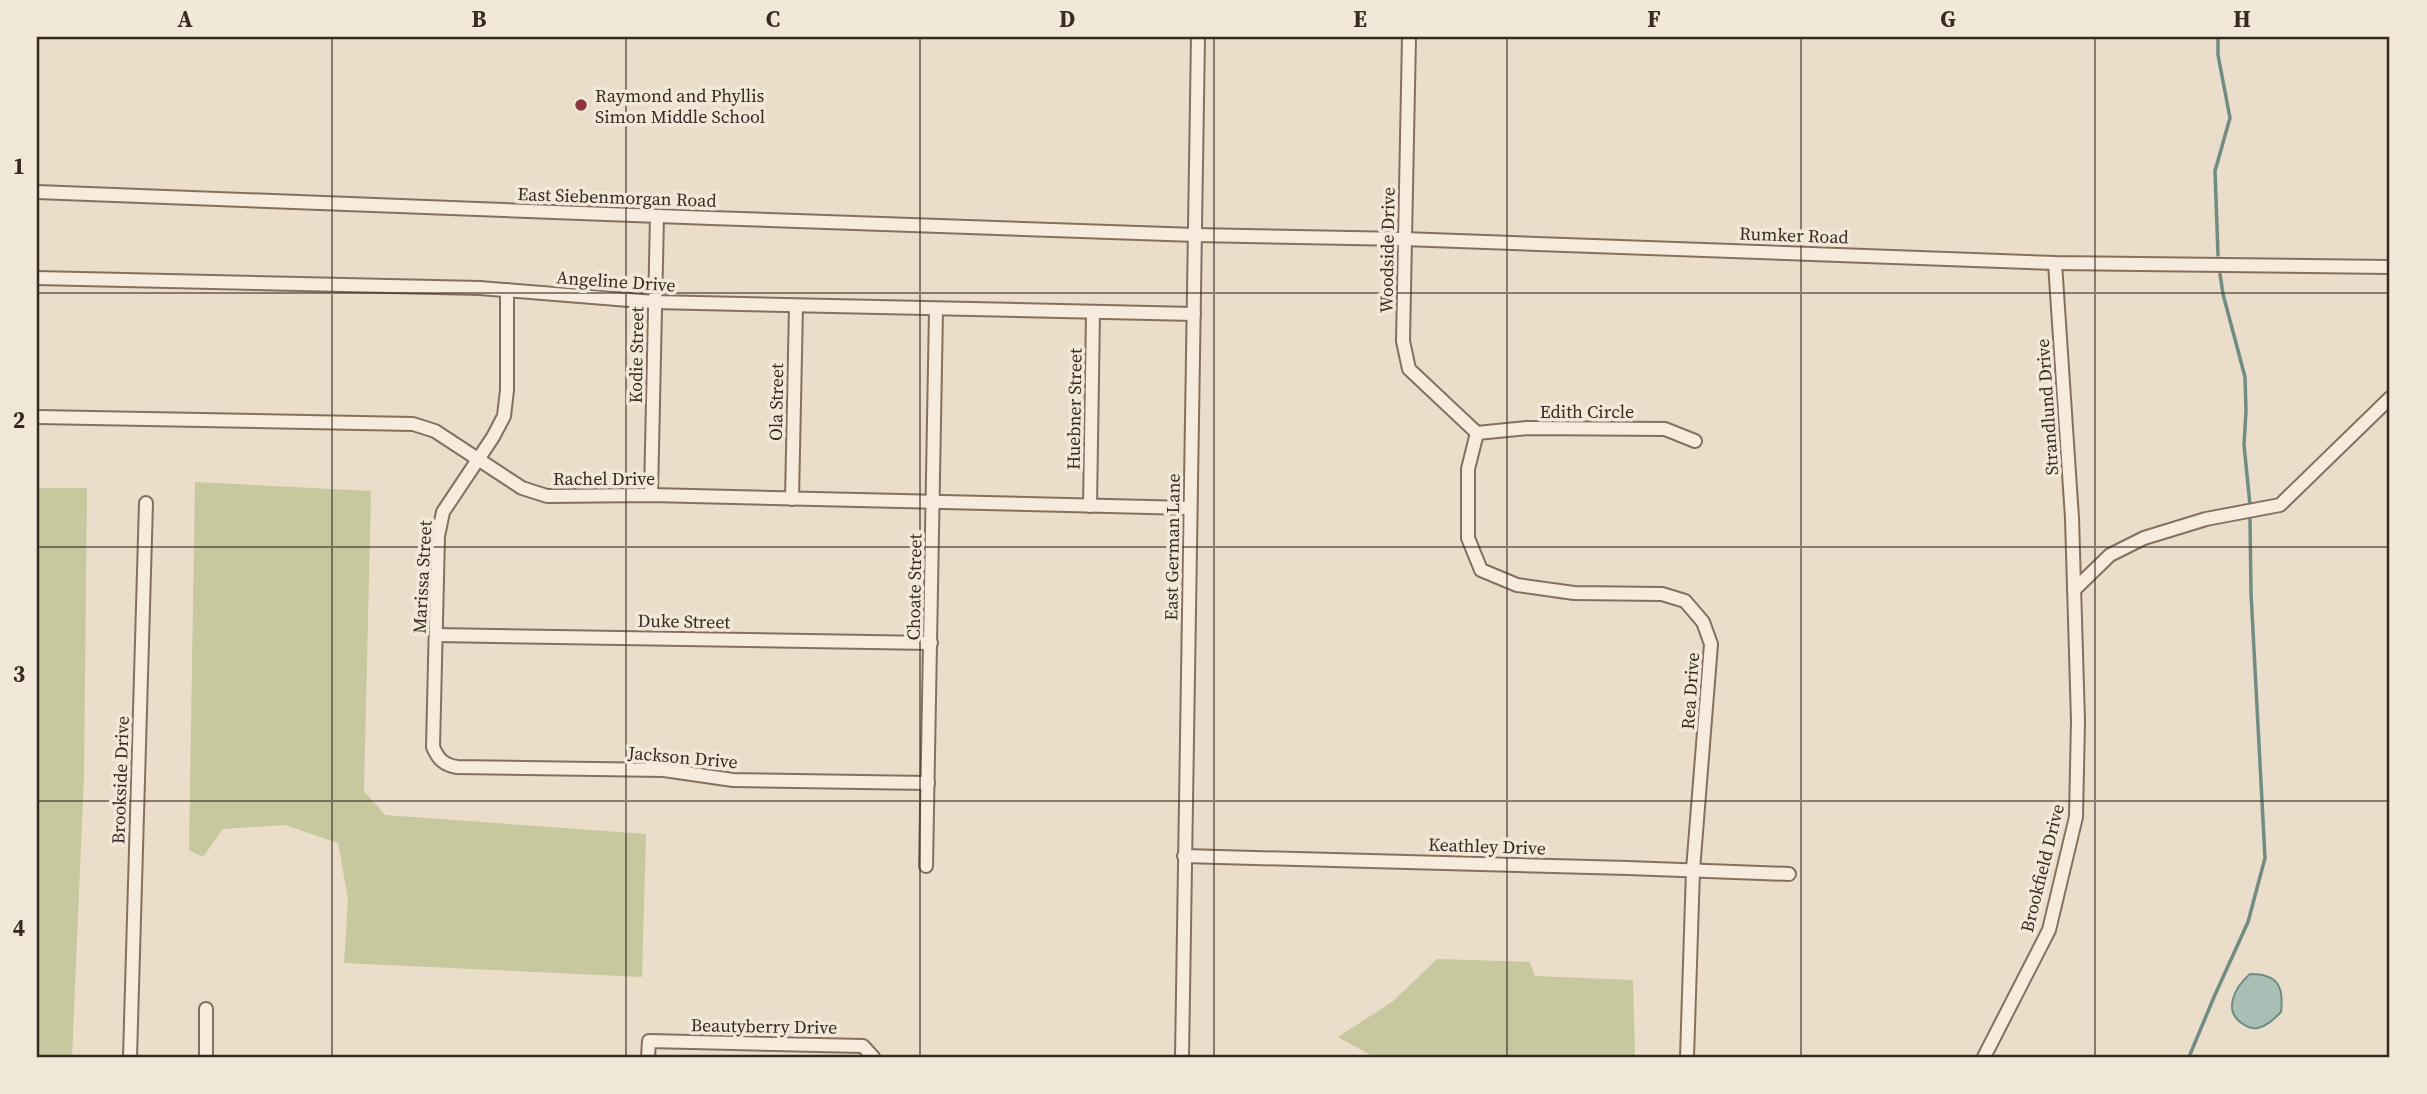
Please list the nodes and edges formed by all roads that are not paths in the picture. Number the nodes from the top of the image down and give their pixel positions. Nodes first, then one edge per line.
1 (1198, 37) edge
2 (1409, 37) edge
3 (37, 192) edge
4 (657, 216) junction
5 (1196, 235) junction
6 (1404, 239) junction
7 (2054, 263) junction
8 (2390, 267) edge
9 (37, 278) edge
10 (508, 290) junction
11 (654, 302) junction
12 (796, 306) junction
13 (936, 310) junction
14 (1093, 313) junction
15 (1194, 314) junction
16 (2390, 398) edge
17 (37, 417) edge
18 (1477, 433) junction
19 (1695, 441) dead end
20 (477, 459) junction
21 (651, 495) junction
22 (792, 499) junction
23 (146, 503) dead end
24 (933, 503) junction
25 (1090, 506) junction
26 (1190, 508) junction
27 (2073, 549) joint
28 (2074, 590) junction
29 (436, 635) junction
30 (931, 643) junction
31 (438, 757) joint
32 (928, 783) junction
33 (1184, 856) junction
34 (926, 866) dead end
35 (1693, 870) junction
36 (1789, 874) dead end
37 (206, 1009) dead end
38 (130, 1057) edge
39 (206, 1057) edge
40 (648, 1057) edge
41 (873, 1057) edge
42 (1181, 1057) edge
43 (1687, 1057) edge
44 (1984, 1057) edge

1 - 5 street, East German Lane
2 - 6 street, Woodside Drive
3 - 4 street, East Siebenmorgan Road
4 - 5 street, East Siebenmorgan Road
4 - 11 street, Kodie Street
5 - 6 street, Rumker Road
5 - 15 street, East German Lane
6 - 7 street, Rumker Road
6 - 18 street, Woodside Drive
7 - 8 street, Rumker Road
7 - 27 street, Strandlund Drive
9 - 10 street, Angeline Drive
10 - 11 street, Angeline Drive
10 - 20 street, Marissa Street
11 - 12 street, Angeline Drive
11 - 21 street, Kodie Street
12 - 13 street, Angeline Drive
12 - 22 street, Ola Street
13 - 14 street, Angeline Drive
13 - 24 street, Choate Street
14 - 15 street, Angeline Drive
14 - 25 street, Huebner Street
15 - 26 street, East German Lane
16 - 28 street
17 - 20 street, Rachel Drive
18 - 19 street, Edith Circle
18 - 35 street, Rea Drive
20 - 21 street, Rachel Drive
20 - 29 street, Marissa Street
21 - 22 street, Rachel Drive
22 - 24 street, Rachel Drive
23 - 38 street, Brookside Drive
24 - 25 street, Rachel Drive
24 - 30 street, Choate Street
25 - 26 street, Rachel Drive
26 - 33 street, East German Lane
27 - 28 street, Brookfield Drive
28 - 44 street, Brookfield Drive
29 - 30 street, Duke Street
29 - 31 street, Marissa Street
30 - 32 street, Choate Street
31 - 32 street, Jackson Drive
32 - 34 street, Choate Street
33 - 35 street, Keathley Drive
33 - 42 street, East German Lane
35 - 36 street, Keathley Drive
35 - 43 street, Rea Drive
37 - 39 street
40 - 41 street, Beautyberry Drive

